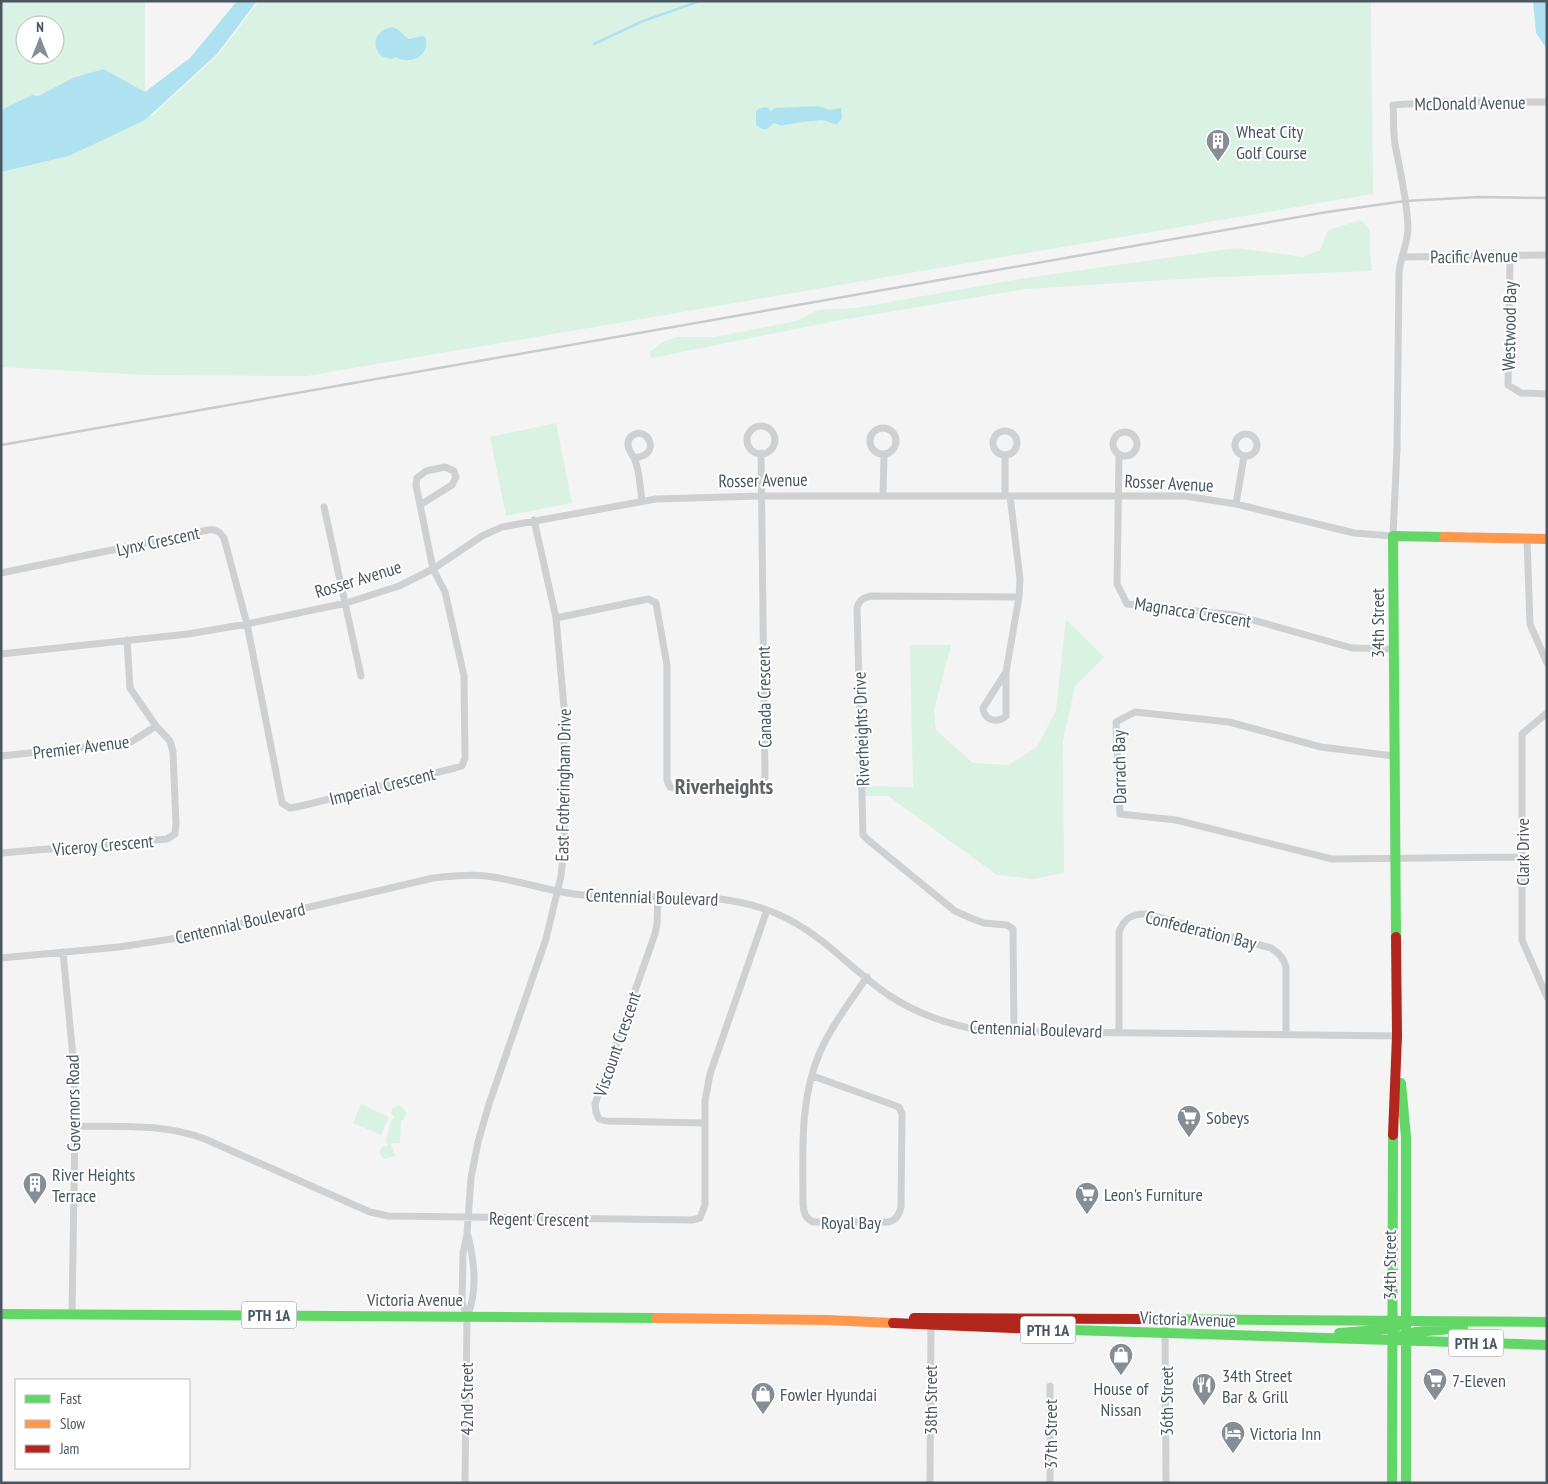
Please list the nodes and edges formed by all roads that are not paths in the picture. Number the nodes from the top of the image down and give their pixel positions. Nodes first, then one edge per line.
1 (1547, 102) edge
2 (1393, 105) joint
3 (1547, 255) edge
4 (1510, 256) junction
5 (1402, 257) junction
6 (1547, 394) edge
7 (761, 453) dead end
8 (884, 454) dead end
9 (1119, 454) dead end
10 (1005, 455) dead end
11 (1244, 456) dead end
12 (635, 458) dead end
13 (761, 496) junction
14 (883, 496) junction
15 (1008, 496) junction
16 (1118, 496) junction
17 (642, 501) junction
18 (1236, 504) junction
19 (420, 505) junction
20 (324, 507) dead end
21 (534, 520) junction
22 (1393, 536) junction
23 (1527, 539) junction
24 (1547, 539) edge
25 (433, 568) junction
26 (1, 573) edge
27 (1019, 596) junction
28 (346, 603) junction
29 (556, 618) junction
30 (247, 624) junction
31 (127, 640) junction
32 (1394, 649) junction
33 (1, 654) edge
34 (1547, 663) edge
35 (1006, 672) junction
36 (361, 676) dead end
37 (1547, 713) edge
38 (156, 726) junction
39 (1, 756) edge
40 (1394, 756) junction
41 (1, 853) edge
42 (1521, 857) junction
43 (1395, 858) junction
44 (558, 891) junction
45 (658, 896) junction
46 (767, 910) junction
47 (63, 952) junction
48 (1, 958) edge
49 (867, 977) junction
50 (1547, 997) edge
51 (1014, 1032) junction
52 (1119, 1032) junction
53 (1286, 1034) junction
54 (1397, 1036) junction
55 (1397, 1047) junction
56 (813, 1076) junction
57 (704, 1123) junction
58 (75, 1126) junction
59 (1393, 1154) junction
60 (1406, 1154) junction
61 (468, 1218) junction
62 (1, 1314) edge
63 (72, 1314) junction
64 (467, 1316) junction
65 (1165, 1319) junction
66 (931, 1321) junction
67 (1405, 1321) junction
68 (1521, 1322) junction
69 (1547, 1322) edge
70 (1392, 1325) junction
71 (1166, 1334) junction
72 (1283, 1338) junction
73 (1405, 1338) junction
74 (1391, 1341) junction
75 (1547, 1345) edge
76 (1050, 1386) dead end
77 (1392, 1461) junction
78 (1406, 1461) junction
79 (465, 1483) edge
80 (930, 1483) edge
81 (1050, 1483) edge
82 (1166, 1483) edge
83 (1392, 1483) edge
84 (1406, 1483) edge

1 - 2 street, McDonald Avenue
2 - 5 street, 34th Street
3 - 4 street, Pacific Avenue
4 - 5 street, Pacific Avenue
4 - 6 street, Westwood Bay
5 - 22 street, 34th Street
7 - 13 street
8 - 14 street
9 - 16 street
10 - 15 street
11 - 18 street
12 - 17 street
13 - 14 street, Rosser Avenue
13 - 17 street, Rosser Avenue
13 - 29 street, Canada Crescent
14 - 15 street, Rosser Avenue
15 - 16 street, Rosser Avenue
15 - 27 street
16 - 18 street, Rosser Avenue
16 - 32 street, Magnacca Crescent
17 - 21 street, Rosser Avenue
18 - 22 street, Rosser Avenue
19 - 19 street
19 - 25 street
20 - 28 street
21 - 25 street, Rosser Avenue
21 - 29 street, East Fotheringham Drive
22 - 23 main road, Rosser Avenue
22 - 32 main road, 34th Street
23 - 24 main road, Rosser Avenue
23 - 34 street
25 - 28 street, Rosser Avenue
25 - 30 street, Imperial Crescent
26 - 30 street, Lynx Crescent
27 - 35 street
27 - 51 street, Riverheights Drive
28 - 30 street, Rosser Avenue
28 - 36 street
29 - 44 street, East Fotheringham Drive
30 - 31 street, Rosser Avenue
31 - 33 street, Rosser Avenue
31 - 38 street, Viceroy Crescent
32 - 40 main road, 34th Street
35 - 35 street
37 - 42 street, Clark Drive
38 - 39 street, Premier Avenue
38 - 41 street, Viceroy Crescent
40 - 43 main road, 34th Street
40 - 43 street, Darrach Bay
42 - 43 street
42 - 50 street, Clark Drive
43 - 54 main road, 34th Street
44 - 45 street, Centennial Boulevard
44 - 47 street, Centennial Boulevard
44 - 61 street, East Fotheringham Drive
45 - 46 street, Centennial Boulevard
45 - 57 street, Viscount Crescent
46 - 49 street, Centennial Boulevard
46 - 57 street, Regent Crescent
47 - 48 street, Centennial Boulevard
47 - 58 street, Governors Road
49 - 51 street, Centennial Boulevard
49 - 56 street, Royal Bay
51 - 52 street, Centennial Boulevard
52 - 53 street, Centennial Boulevard
52 - 53 street, Confederation Bay
53 - 54 street, Centennial Boulevard
54 - 55 main road, 34th Street
55 - 59 main road, 34th Street
55 - 60 main road, 34th Street
56 - 56 street, Royal Bay
57 - 61 street, Regent Crescent
58 - 61 street, Regent Crescent
58 - 63 street, Governors Road
59 - 60 main road
59 - 70 main road, 34th Street
60 - 67 main road, 34th Street
61 - 64 street, East Fotheringham Drive
62 - 63 main road, Victoria Avenue / PTH 1A
63 - 64 main road, Victoria Avenue / PTH 1A
64 - 66 main road, Victoria Avenue / PTH 1A
64 - 79 street, 42nd Street
65 - 66 main road, Victoria Avenue / PTH 1A
65 - 70 main road, Victoria Avenue / PTH 1A
65 - 71 street, 36th Street
66 - 71 main road, Victoria Avenue / PTH 1A
66 - 80 street, 38th Street
67 - 68 main road, Victoria Avenue / PTH 1A
67 - 70 main road, Victoria Avenue / PTH 1A
67 - 73 main road, 34th Street
68 - 69 main road, Victoria Avenue / PTH 1A
68 - 73 main road
70 - 72 main road
70 - 74 main road, 34th Street
71 - 72 main road, Victoria Avenue / PTH 1A
71 - 82 street, 36th Street
72 - 74 main road, Victoria Avenue / PTH 1A
73 - 74 main road, Victoria Avenue / PTH 1A
73 - 75 main road, Victoria Avenue / PTH 1A
73 - 78 main road, 34th Street
74 - 77 main road, 34th Street
76 - 81 street, 37th Street
77 - 78 main road
77 - 83 main road, 34th Street
78 - 84 main road, 34th Street

